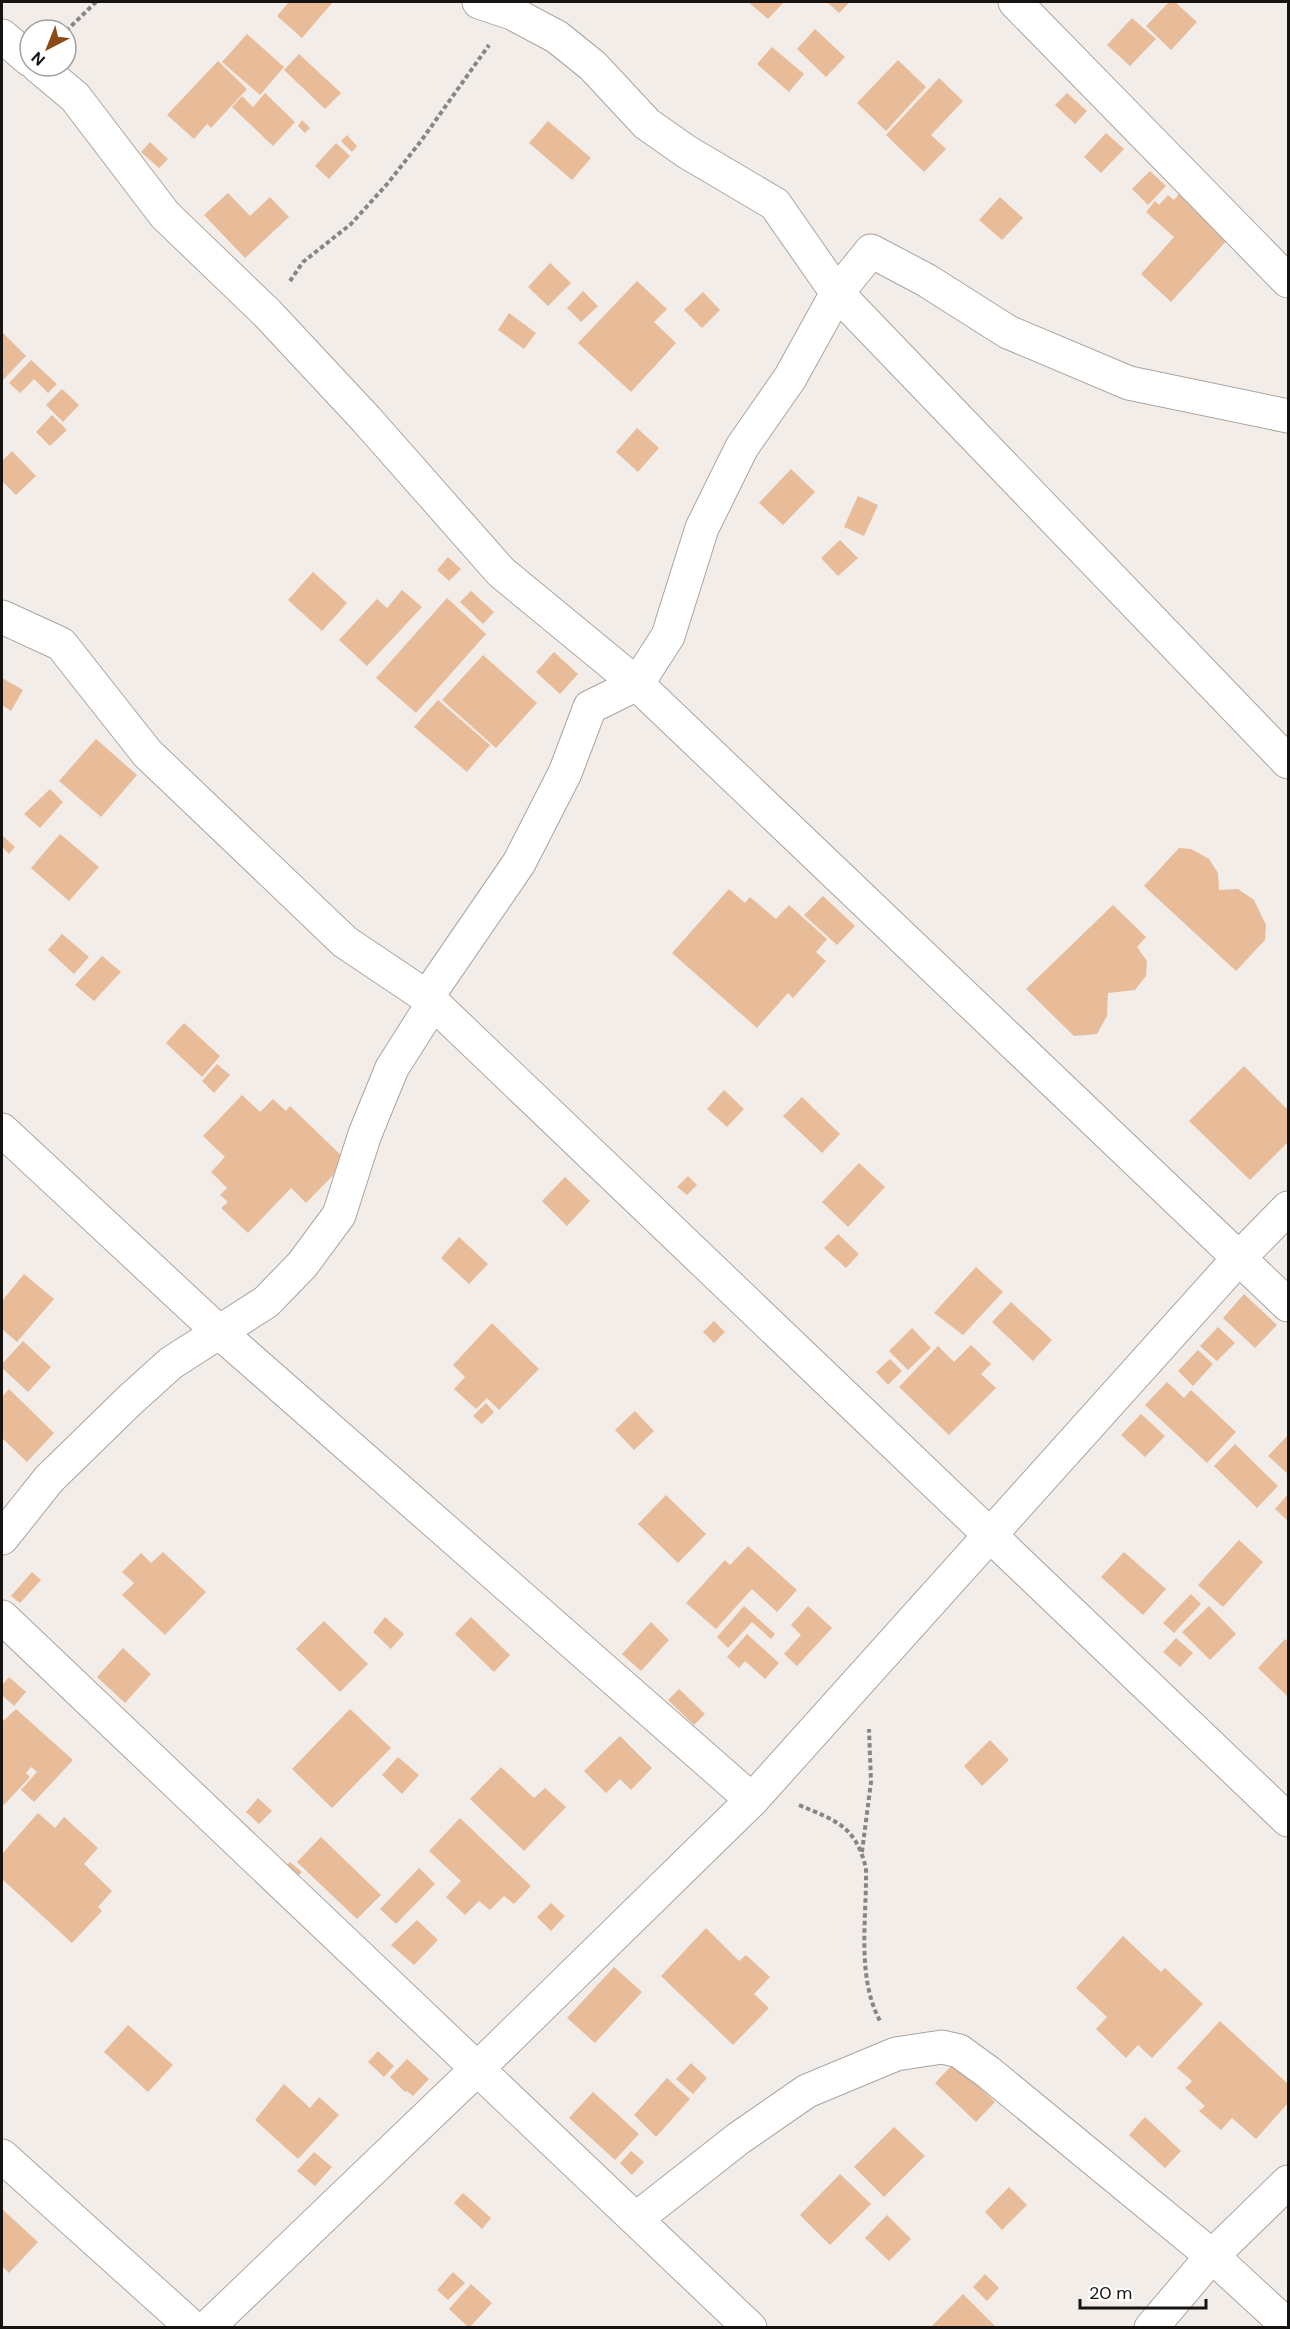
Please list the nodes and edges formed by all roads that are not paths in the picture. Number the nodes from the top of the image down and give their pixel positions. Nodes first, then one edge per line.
1 (479, 2) edge
2 (1015, 2) edge
3 (517, 7) edge
4 (2, 36) edge
5 (18, 50) edge
6 (52, 78) edge
7 (1288, 281) edge
8 (837, 293) junction
9 (1288, 416) edge
10 (2, 617) edge
11 (637, 684) junction
12 (1288, 762) edge
13 (427, 997) junction
14 (2, 1130) edge
15 (1288, 1208) edge
16 (1239, 1258) junction
17 (1288, 1305) edge
18 (218, 1331) junction
19 (990, 1535) junction
20 (2, 1539) edge
21 (2, 1617) edge
22 (758, 1795) junction
23 (1288, 1820) edge
24 (478, 2068) junction
25 (2, 2156) edge
26 (1288, 2182) edge
27 (636, 2219) junction
28 (1212, 2256) junction
29 (1288, 2326) edge
30 (193, 2328) edge
31 (207, 2328) edge
32 (750, 2328) edge
33 (1151, 2328) edge

1 - 3 street
2 - 7 street
3 - 8 street
4 - 5 street
6 - 11 street
8 - 9 street
8 - 11 street
8 - 12 street
10 - 13 street
11 - 13 street
11 - 16 street
13 - 18 street
13 - 19 street
14 - 18 street
15 - 16 street
16 - 17 street
16 - 19 street
18 - 20 street
18 - 22 street
19 - 22 street
19 - 23 street
21 - 24 street
22 - 24 street
24 - 27 street
24 - 31 street
25 - 30 street
26 - 28 street
27 - 28 street
27 - 32 street
28 - 29 street
28 - 33 street

